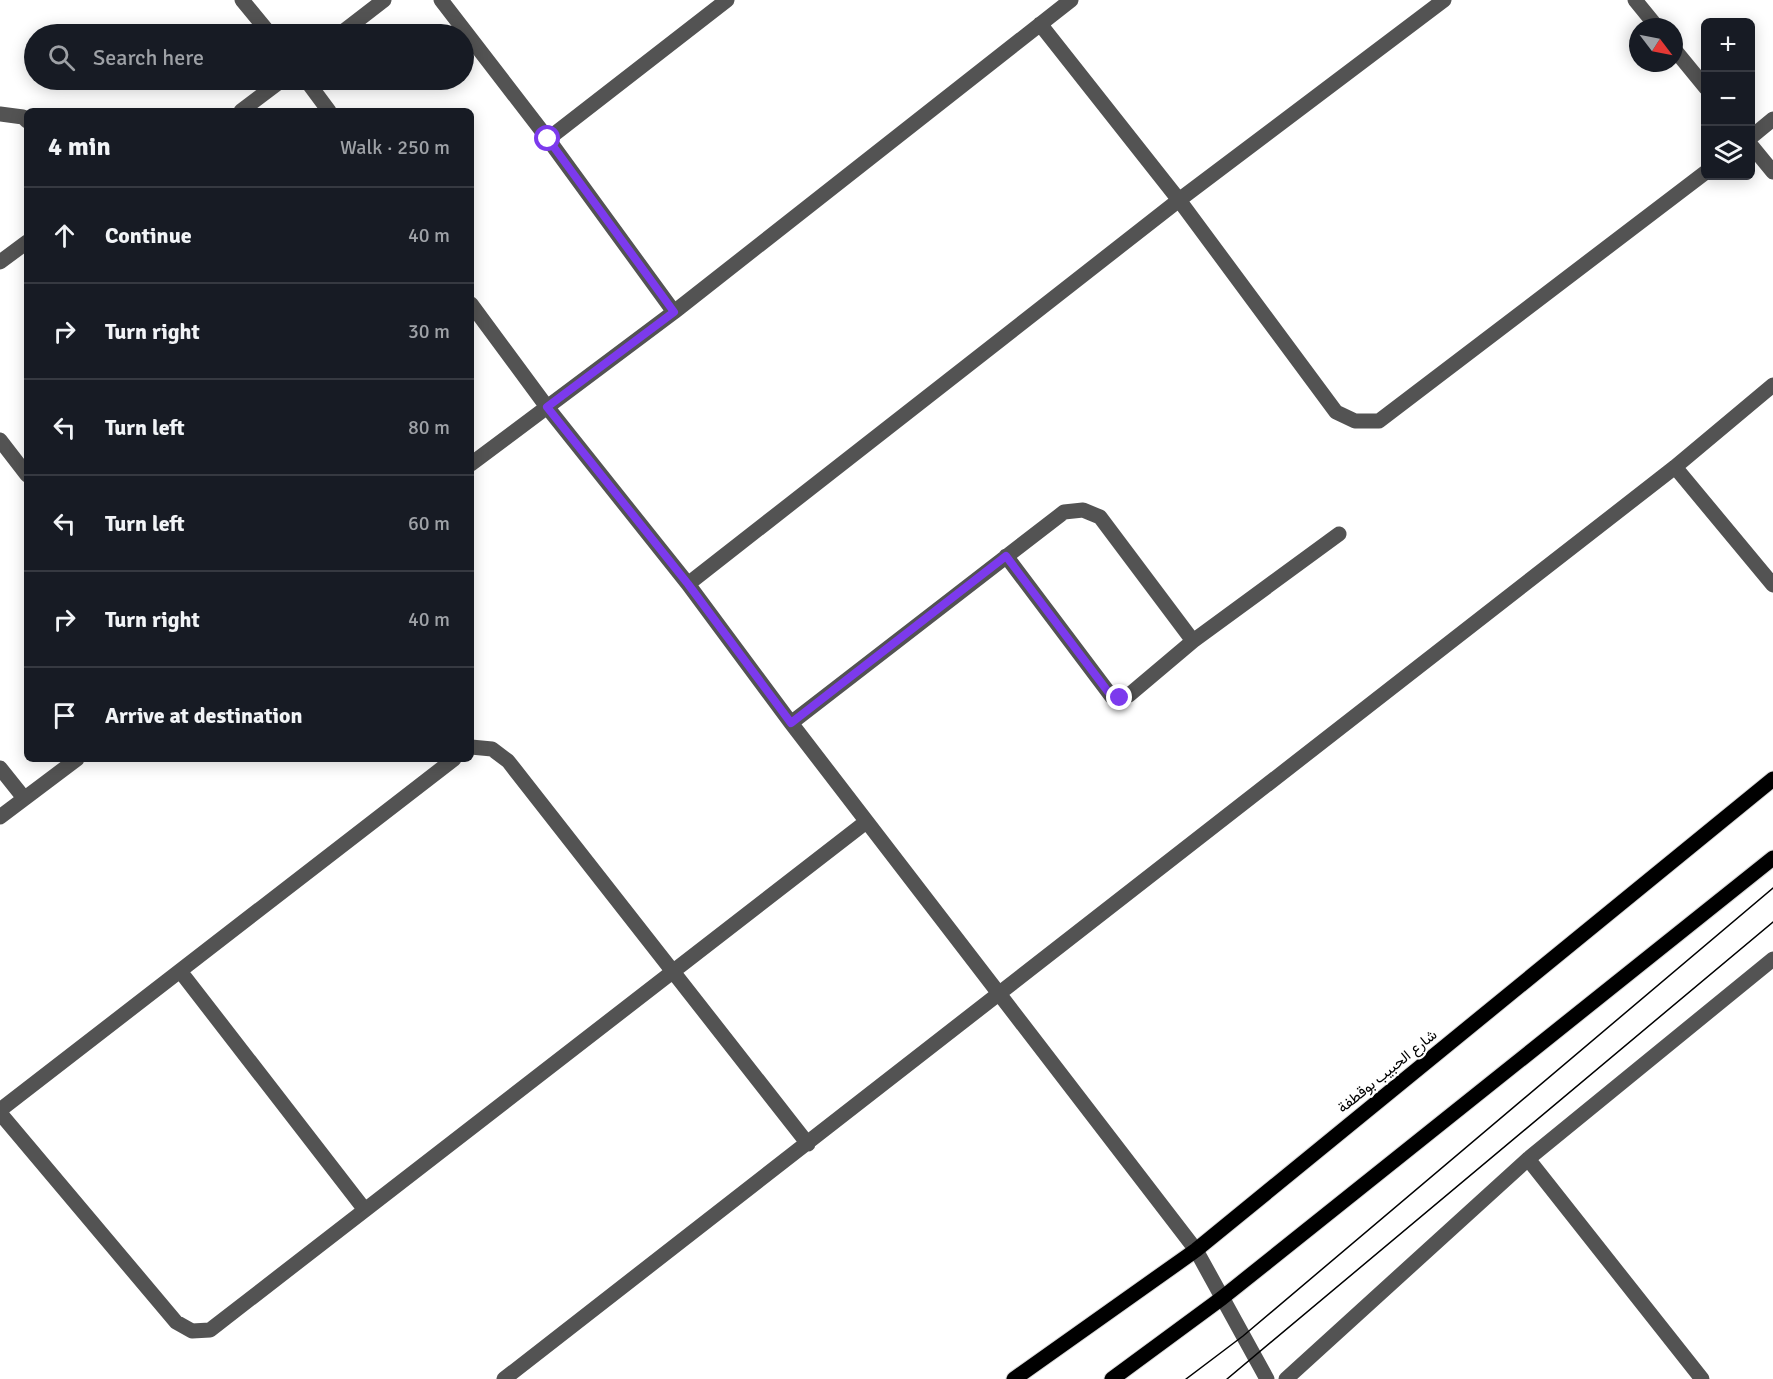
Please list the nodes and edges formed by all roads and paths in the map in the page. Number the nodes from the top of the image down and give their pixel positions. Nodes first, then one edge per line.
1 (242, 0) edge
2 (384, 0) edge
3 (441, 0) edge
4 (727, 0) edge
5 (1071, 0) edge
6 (1444, 0) edge
7 (1635, 0) edge
8 (1650, 18) edge
9 (262, 24) edge
10 (353, 24) edge
11 (459, 24) edge
12 (1040, 24) junction
13 (474, 43) edge
14 (1683, 60) edge
15 (1701, 82) edge
16 (269, 90) edge
17 (313, 90) edge
18 (245, 108) edge
19 (327, 108) edge
20 (0, 114) edge
21 (24, 118) edge
22 (1773, 119) edge
23 (1755, 134) edge
24 (548, 139) junction
25 (1755, 150) edge
26 (1773, 172) edge
27 (1701, 176) edge
28 (1179, 200) junction
29 (24, 244) edge
30 (0, 262) edge
31 (474, 308) edge
32 (674, 312) junction
33 (1773, 385) edge
34 (547, 407) junction
35 (0, 440) edge
36 (474, 462) edge
37 (1674, 467) junction
38 (24, 471) edge
39 (1339, 534) dead end
40 (1006, 556) junction
41 (688, 584) junction
42 (1773, 585) edge
43 (1193, 641) junction
44 (791, 723) junction
45 (474, 747) edge
46 (73, 762) edge
47 (450, 762) edge
48 (0, 768) edge
49 (1773, 779) edge
50 (24, 798) junction
51 (0, 817) edge
52 (866, 822) junction
53 (1773, 858) edge
54 (1773, 959) edge
55 (675, 970) junction
56 (180, 971) junction
57 (998, 992) junction
58 (0, 1111) edge
59 (808, 1144) junction
60 (1528, 1159) junction
61 (365, 1210) junction
62 (1196, 1250) junction
63 (1222, 1298) junction
64 (504, 1379) edge
65 (1014, 1379) edge
66 (1112, 1379) edge
67 (1267, 1379) edge
68 (1286, 1379) edge
69 (1702, 1379) edge

1 - 9 street
2 - 10 street
3 - 11 street
4 - 24 street
5 - 12 street
6 - 28 street
7 - 8 street
12 - 28 street
12 - 32 street
13 - 24 street
14 - 15 street
16 - 18 street
17 - 19 street
20 - 21 street
22 - 23 street
24 - 32 street
25 - 26 street
27 - 28 street
28 - 41 street
29 - 30 street
31 - 34 street
32 - 34 street
33 - 37 street
34 - 36 street
34 - 41 street
35 - 38 street
37 - 42 street
37 - 57 street
39 - 43 street
40 - 43 street
40 - 43 street
40 - 44 street
41 - 44 street
44 - 52 street
45 - 55 street
46 - 50 street
47 - 56 street
48 - 50 street
49 - 62 main road, شارع الحبيب بوقطفة
50 - 51 street
52 - 55 street
52 - 57 street
53 - 63 main road
54 - 60 street
55 - 59 street
55 - 61 street
56 - 58 street
56 - 61 street
57 - 59 street
57 - 62 street
58 - 61 street
59 - 64 street
60 - 68 street
60 - 69 street
62 - 63 street
62 - 65 main road, شارع الحبيب بوقطفة
63 - 66 main road
63 - 67 street

